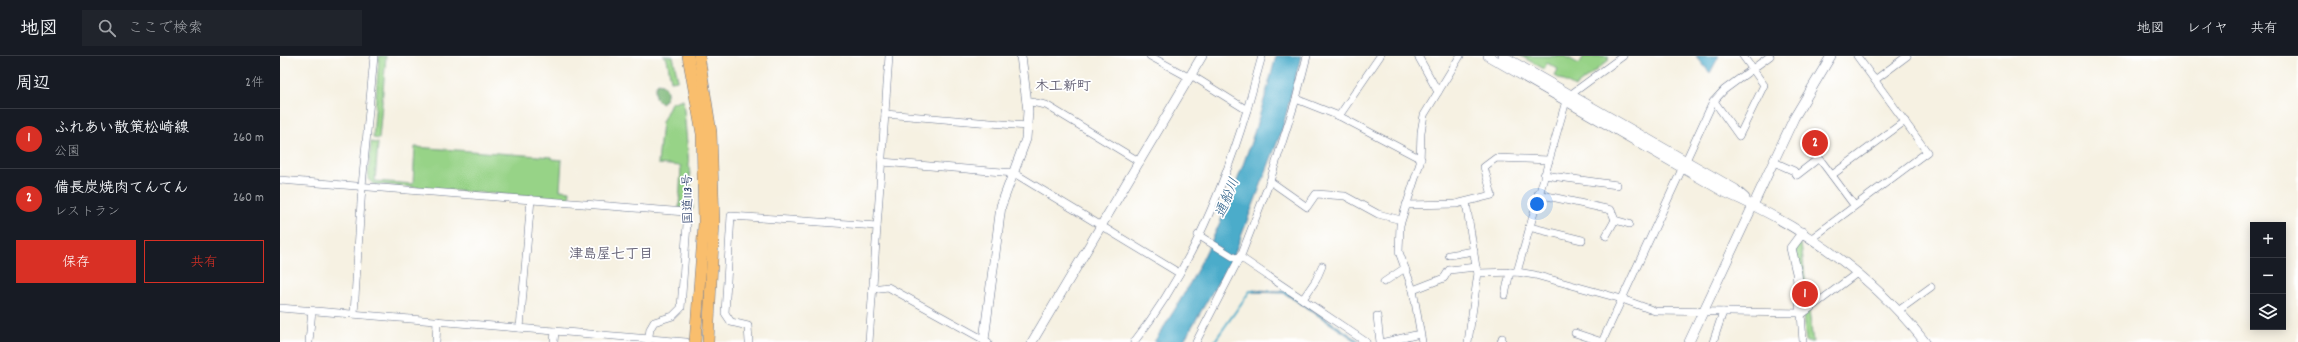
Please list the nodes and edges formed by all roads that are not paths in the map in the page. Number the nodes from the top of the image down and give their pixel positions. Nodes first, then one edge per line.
1 (374, 56) edge
2 (688, 56) edge
3 (699, 56) edge
4 (889, 56) edge
5 (1021, 56) edge
6 (1150, 56) edge
7 (1202, 56) edge
8 (1262, 56) edge
9 (1307, 56) edge
10 (1380, 56) edge
11 (1418, 56) edge
12 (1460, 56) edge
13 (1488, 56) edge
14 (1503, 56) edge
15 (1623, 56) edge
16 (1743, 56) edge
17 (1770, 56) edge
18 (1831, 56) edge
19 (1857, 56) edge
20 (1907, 56) edge
21 (1753, 69) junction
22 (1190, 77) junction
23 (1875, 80) junction
24 (1438, 92) junction
25 (1568, 98) junction
26 (1296, 99) junction
27 (1026, 101) junction
28 (1714, 101) junction
29 (1247, 110) junction
30 (885, 114) junction
31 (1339, 116) junction
32 (1905, 122) junction
33 (1027, 126) junction
34 (1421, 159) junction
35 (1549, 160) junction
36 (882, 162) junction
37 (1140, 162) junction
38 (1774, 162) junction
39 (1684, 164) junction
40 (1014, 173) junction
41 (1544, 175) junction
42 (1832, 175) junction
43 (280, 180) edge
44 (1270, 182) junction
45 (1617, 185) dead end
46 (362, 186) junction
47 (1538, 194) junction
48 (531, 199) junction
49 (1466, 202) junction
50 (1406, 205) junction
51 (1754, 205) junction
52 (1854, 205) junction
53 (1401, 220) junction
54 (1615, 220) junction
55 (1629, 224) dead end
56 (877, 226) junction
57 (1101, 226) junction
58 (1529, 227) junction
59 (1803, 232) junction
60 (1198, 235) junction
61 (1606, 236) dead end
62 (1812, 238) junction
63 (1582, 240) dead end
64 (1474, 251) junction
65 (1449, 255) dead end
66 (1237, 257) junction
67 (1322, 266) dead end
68 (1405, 268) junction
69 (1477, 270) junction
70 (1514, 272) junction
71 (1179, 273) junction
72 (1858, 273) junction
73 (1384, 282) dead end
74 (1931, 287) dead end
75 (872, 289) junction
76 (1413, 290) junction
77 (1505, 295) dead end
78 (1622, 299) junction
79 (1303, 300) junction
80 (280, 308) edge
81 (312, 310) junction
82 (1704, 311) junction
83 (1898, 311) junction
84 (1723, 312) junction
85 (354, 314) junction
86 (1801, 314) junction
87 (1377, 316) dead end
88 (437, 321) junction
89 (520, 328) junction
90 (555, 331) junction
91 (1575, 333) dead end
92 (1420, 334) junction
93 (630, 340) edge
94 (648, 340) edge
95 (986, 341) edge
96 (309, 342) edge
97 (436, 342) edge
98 (554, 342) edge
99 (686, 342) edge
100 (695, 342) edge
101 (708, 342) edge
102 (749, 342) edge
103 (868, 342) edge
104 (1032, 342) edge
105 (1134, 342) edge
106 (1196, 342) edge
107 (1366, 342) edge
108 (1380, 342) edge
109 (1386, 342) edge
110 (1422, 342) edge
111 (1468, 342) edge
112 (1689, 342) edge
113 (1713, 342) edge
114 (1804, 342) edge
115 (1925, 342) edge

1 - 46 street
2 - 100 highway, 国道113号
3 - 101 highway, 国道113号
4 - 30 street
5 - 27 street
6 - 22 street
7 - 22 street
8 - 29 street
9 - 26 street
10 - 31 street
11 - 24 street
12 - 24 street
13 - 25 street
14 - 25 street
15 - 25 street
16 - 21 street
17 - 21 street
18 - 38 street
19 - 23 street
20 - 23 street
21 - 28 street
21 - 28 street
22 - 29 street
22 - 37 street
23 - 32 street
24 - 34 street
25 - 35 street
25 - 39 street
26 - 31 street
26 - 44 street
27 - 33 street
27 - 37 street
28 - 39 street
29 - 60 street
30 - 33 street
30 - 36 street
31 - 34 street
32 - 42 street
32 - 52 street
33 - 40 street
34 - 50 street
35 - 41 street
35 - 49 street
36 - 40 street
36 - 56 street
37 - 57 street
38 - 42 street
38 - 51 street
39 - 51 street
39 - 78 street
40 - 57 street
40 - 95 street
41 - 45 street
41 - 47 street
42 - 52 street
43 - 46 street
44 - 53 street
44 - 66 street
46 - 48 street
46 - 85 street
47 - 54 street
47 - 58 street
48 - 89 street
48 - 94 street
49 - 50 street
49 - 64 street
50 - 53 street
51 - 59 street
51 - 82 street
52 - 62 street
53 - 68 street
54 - 55 street
54 - 61 street
56 - 75 street
56 - 102 street
57 - 71 street
57 - 104 street
58 - 63 street
58 - 70 street
59 - 62 street
59 - 86 street
60 - 66 street
60 - 71 street
62 - 72 street
64 - 65 street
64 - 69 street
66 - 79 street
66 - 106 street
67 - 79 street
68 - 73 street
68 - 76 street
69 - 70 street
69 - 76 street
69 - 111 street
70 - 77 street
70 - 78 street
71 - 105 street
72 - 83 street
72 - 86 street
74 - 83 street
75 - 95 street
75 - 103 street
76 - 92 street
78 - 82 street
78 - 91 street
79 - 107 street
80 - 81 street
81 - 85 street
81 - 96 street
82 - 84 street
82 - 112 street
83 - 115 street
84 - 86 street
84 - 113 street
85 - 88 street
86 - 114 street
87 - 108 street
88 - 89 street
88 - 97 street
89 - 90 street
90 - 93 street
90 - 98 street
92 - 109 street
92 - 110 street
93 - 94 street
94 - 99 street

